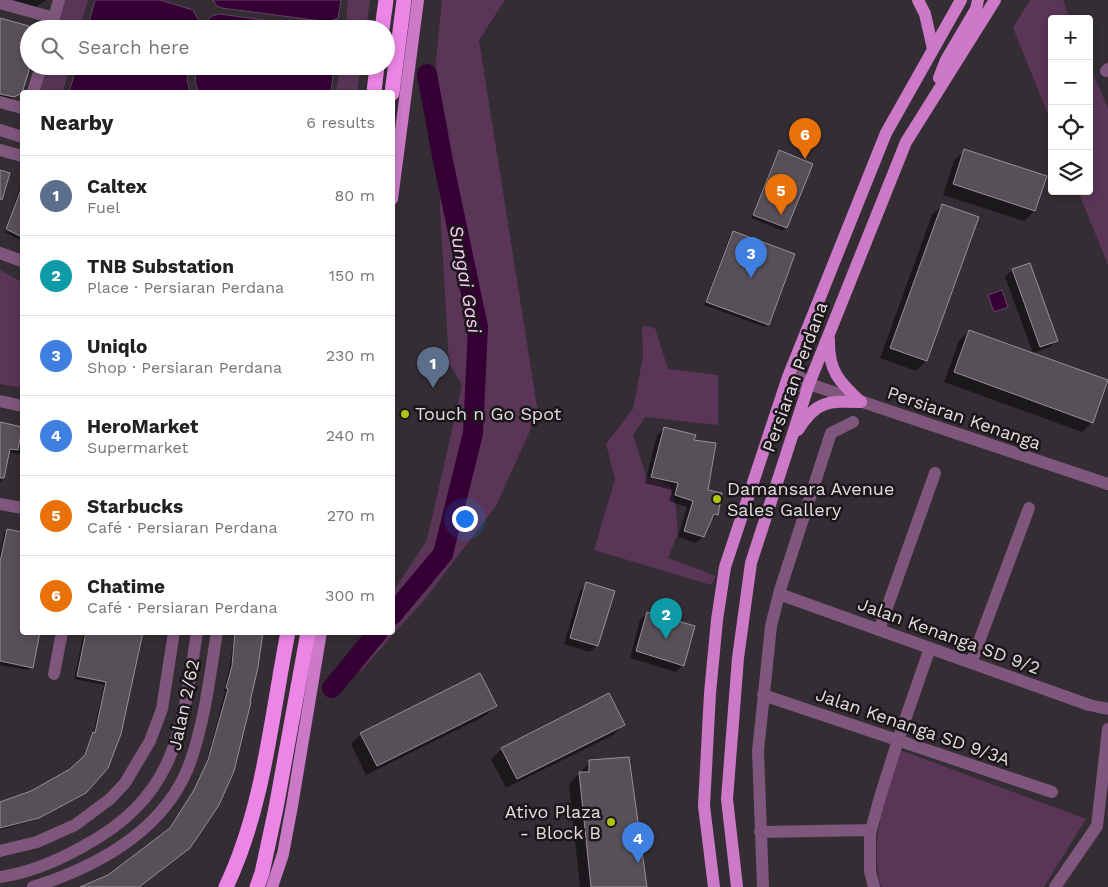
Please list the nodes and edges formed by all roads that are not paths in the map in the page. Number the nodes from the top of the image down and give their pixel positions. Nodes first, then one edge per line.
1 (59, 0) edge
2 (386, 0) edge
3 (404, 0) edge
4 (418, 0) edge
5 (918, 0) edge
6 (961, 0) edge
7 (978, 0) edge
8 (995, 0) edge
9 (0, 3) edge
10 (43, 20) edge
11 (54, 20) edge
12 (383, 20) edge
13 (933, 49) junction
14 (395, 70) edge
15 (38, 75) edge
16 (377, 75) edge
17 (394, 75) edge
18 (34, 90) edge
19 (374, 90) edge
20 (392, 90) edge
21 (0, 102) edge
22 (20, 107) edge
23 (922, 116) junction
24 (0, 130) edge
25 (20, 134) edge
26 (0, 150) edge
27 (20, 155) edge
28 (395, 176) edge
29 (0, 253) edge
30 (20, 261) edge
31 (830, 329) junction
32 (795, 359) junction
33 (809, 384) junction
34 (0, 401) edge
35 (861, 402) junction
36 (779, 404) junction
37 (20, 406) edge
38 (854, 422) dead end
39 (788, 448) junction
40 (936, 473) dead end
41 (1108, 484) edge
42 (0, 504) edge
43 (20, 508) edge
44 (1029, 508) dead end
45 (779, 594) junction
46 (879, 630) junction
47 (61, 635) edge
48 (174, 635) edge
49 (197, 635) edge
50 (217, 635) edge
51 (287, 635) edge
52 (307, 635) edge
53 (321, 635) edge
54 (930, 648) junction
55 (971, 663) junction
56 (54, 674) dead end
57 (763, 695) junction
58 (162, 709) junction
59 (1108, 709) edge
60 (184, 715) junction
61 (1108, 729) edge
62 (898, 740) junction
63 (1052, 792) dead end
64 (1102, 829) edge
65 (871, 830) junction
66 (760, 832) junction
67 (0, 850) edge
68 (59, 860) junction
69 (66, 876) junction
70 (0, 877) edge
71 (33, 887) edge
72 (227, 887) edge
73 (257, 887) edge
74 (272, 887) edge
75 (714, 887) edge
76 (737, 887) edge
77 (763, 887) edge
78 (874, 887) edge
79 (1055, 887) edge

1 - 11 street
2 - 12 highway
3 - 14 highway
4 - 28 main road
5 - 13 main road
6 - 13 main road, Persiaran Perdana
7 - 23 main road
8 - 23 main road, Persiaran Perdana
9 - 10 street
13 - 32 main road, Persiaran Perdana
15 - 18 street
16 - 19 highway
17 - 20 highway
21 - 22 street
23 - 31 main road, Persiaran Perdana
24 - 25 street
26 - 27 street
29 - 30 street
31 - 33 main road, Persiaran Perdana
31 - 35 main road
32 - 33 street
32 - 36 main road, Persiaran Perdana
33 - 35 street, Persiaran Kenanga
33 - 36 street
33 - 39 main road, Persiaran Perdana
34 - 37 street
35 - 39 main road
35 - 41 street, Persiaran Kenanga
36 - 75 main road, Persiaran Perdana
38 - 45 street
39 - 76 main road, Persiaran Perdana
40 - 46 street
42 - 43 street
44 - 55 street
45 - 46 street, Jalan Kenanga SD 9/2
45 - 57 street
46 - 54 street, Jalan Kenanga SD 9/2
47 - 56 street
48 - 58 street, Jalan 2/62
49 - 60 street, Jalan 2/62
50 - 69 street, Jalan 2/62
51 - 72 highway
52 - 73 highway
53 - 74 main road
54 - 55 street, Jalan Kenanga SD 9/2
54 - 62 street
55 - 59 street, Jalan Kenanga SD 9/2
57 - 62 street, Jalan Kenanga SD 9/3A
57 - 66 street
58 - 60 street
58 - 67 street, Jalan 2/62
60 - 68 street, Jalan 2/62
61 - 64 street
62 - 63 street, Jalan Kenanga SD 9/3A
62 - 65 street
64 - 79 street
65 - 66 street
65 - 78 street
66 - 77 street
68 - 69 street
68 - 70 street, Jalan 2/62
69 - 71 street, Jalan 2/62

